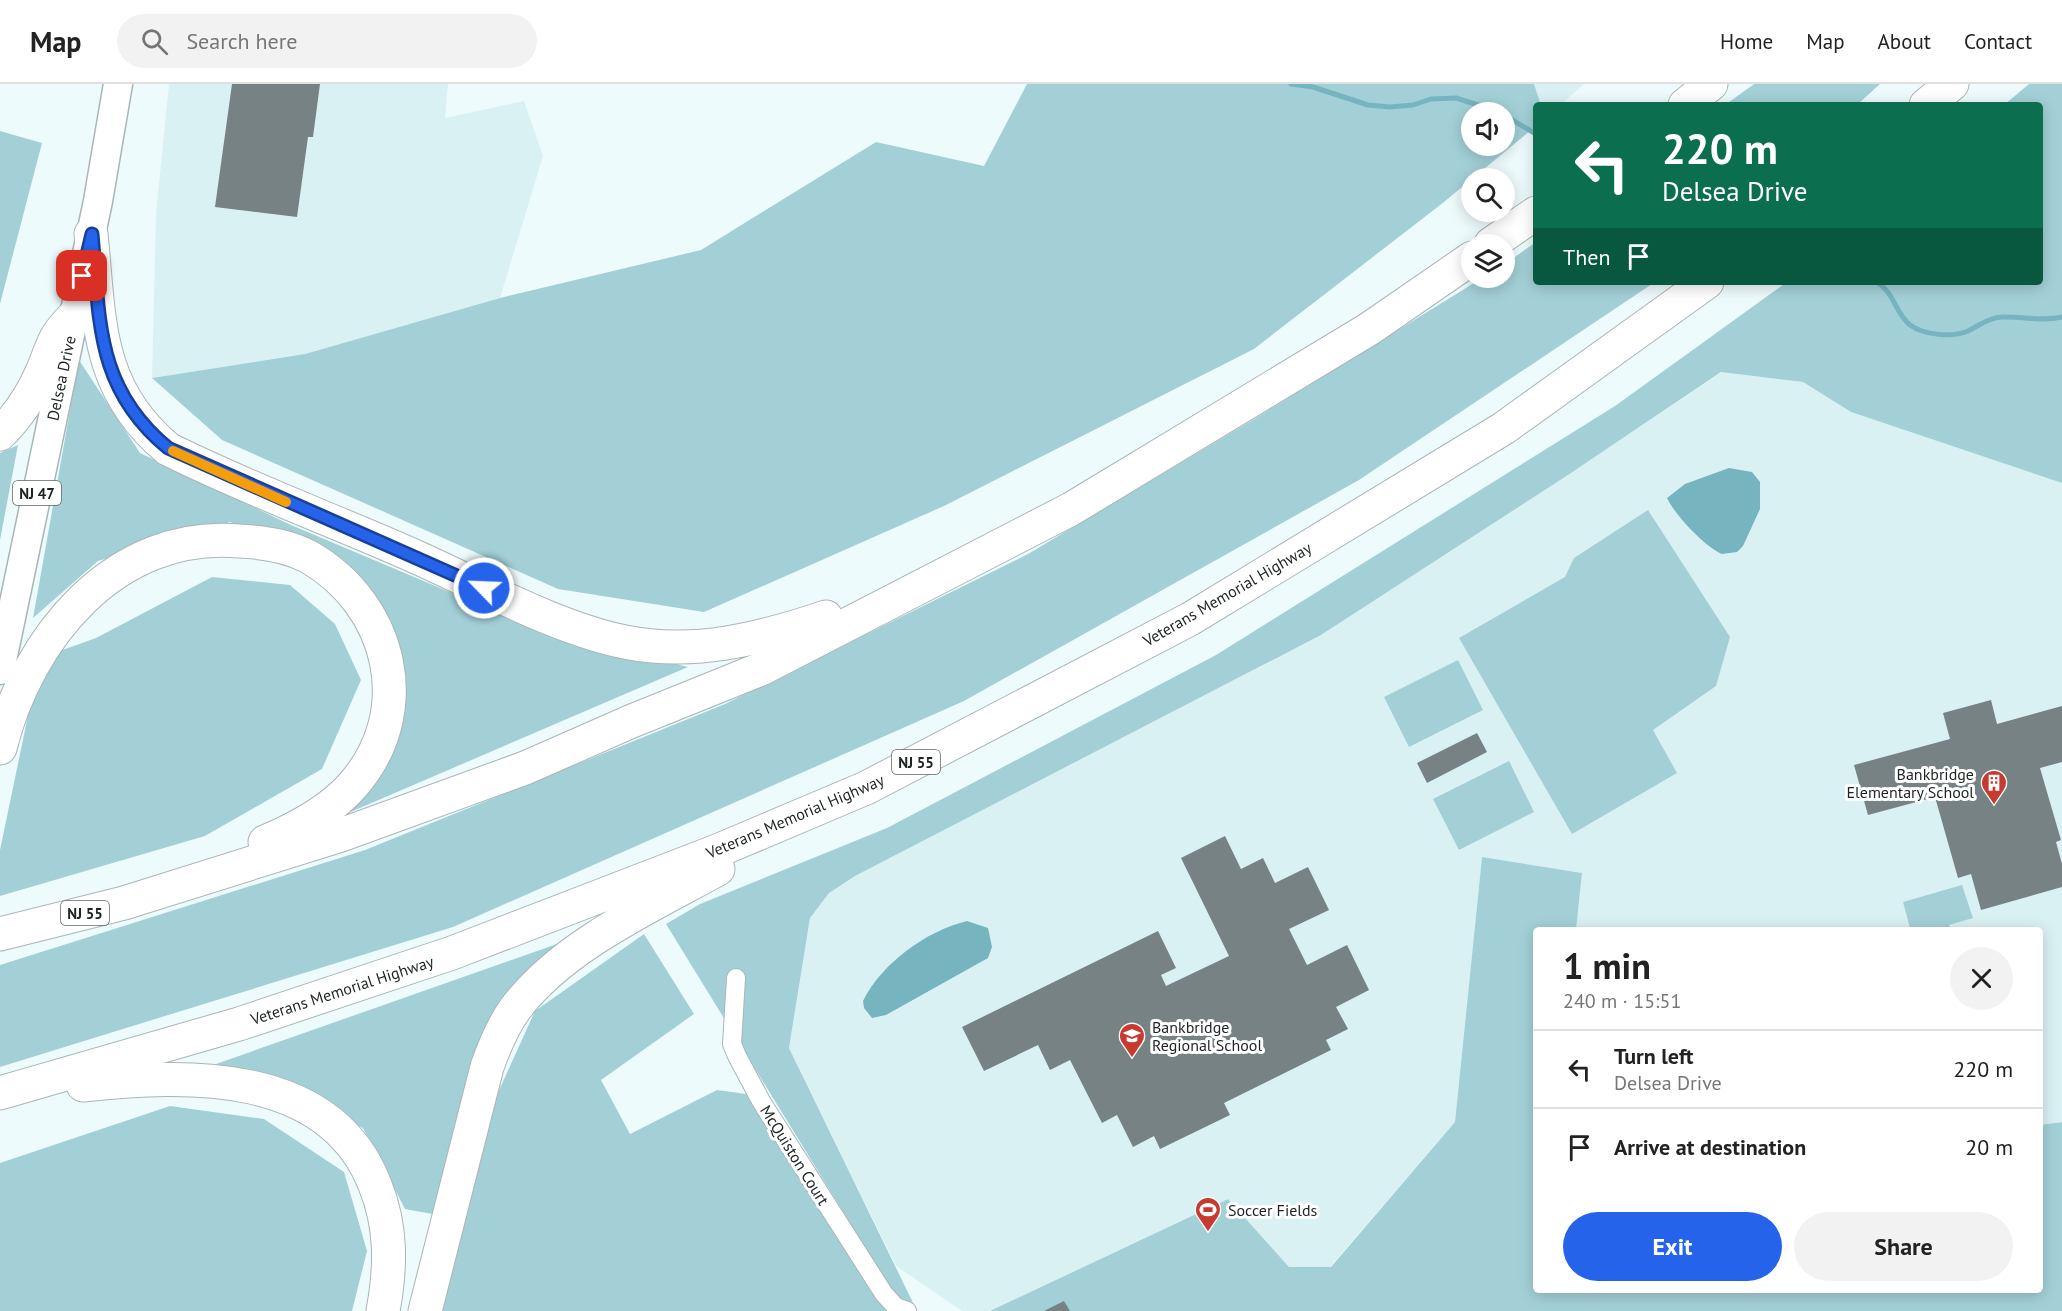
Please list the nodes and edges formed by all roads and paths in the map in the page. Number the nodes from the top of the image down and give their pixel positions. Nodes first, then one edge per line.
1 (118, 84) edge
2 (1711, 84) edge
3 (1952, 84) edge
4 (1689, 102) edge
5 (1930, 102) edge
6 (1533, 215) edge
7 (92, 234) junction
8 (1506, 234) edge
9 (1461, 265) edge
10 (1703, 285) edge
11 (74, 316) junction
12 (0, 434) edge
13 (880, 608) junction
14 (0, 670) edge
15 (0, 748) edge
16 (770, 829) junction
17 (169, 889) junction
18 (0, 934) edge
19 (736, 978) dead end
20 (47, 1080) junction
21 (0, 1093) edge
22 (383, 1311) edge
23 (425, 1311) edge
24 (907, 1311) edge

1 - 7 main road, Delsea Drive / NJ 47
2 - 4 highway
3 - 5 highway
6 - 8 highway
7 - 11 main road, Delsea Drive / NJ 47
7 - 13 highway
9 - 13 highway, NJ 55
10 - 16 highway, Veterans Memorial Highway / NJ 55
11 - 12 highway
11 - 14 main road, Delsea Drive / NJ 47
13 - 17 highway, NJ 55
15 - 17 highway
16 - 20 highway, Veterans Memorial Highway / NJ 55
16 - 23 highway
17 - 18 highway, NJ 55
19 - 24 street, McQuiston Court
20 - 21 highway, Veterans Memorial Highway / NJ 55
20 - 22 highway

